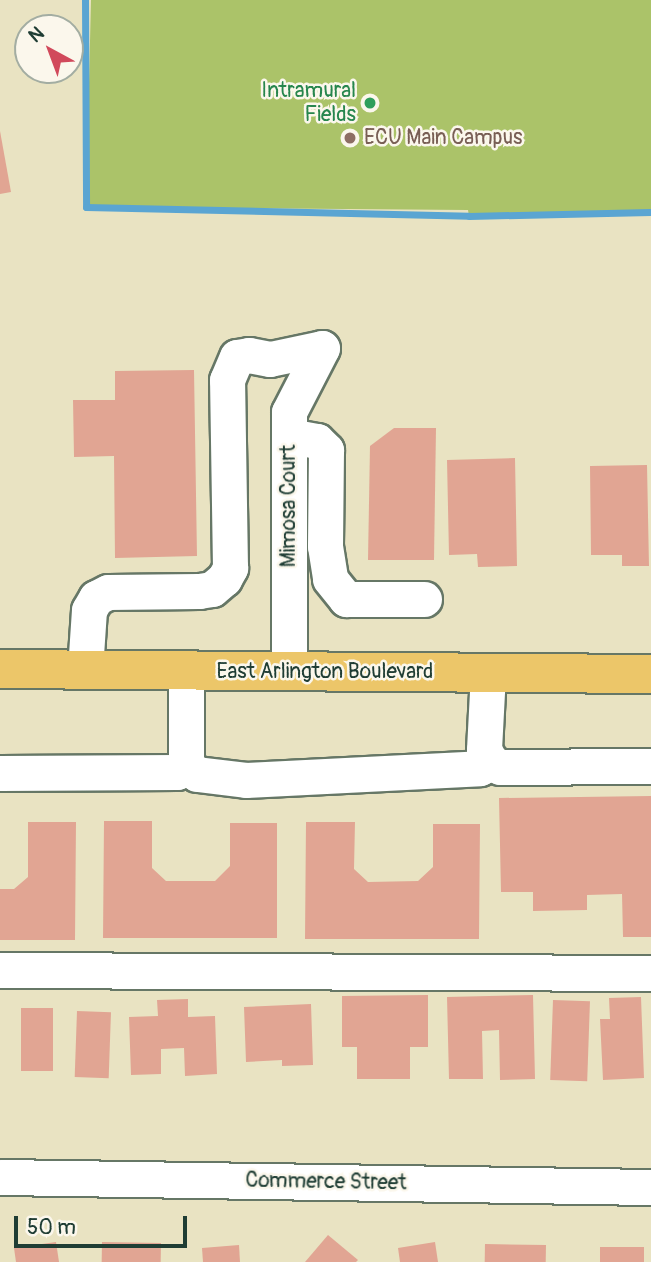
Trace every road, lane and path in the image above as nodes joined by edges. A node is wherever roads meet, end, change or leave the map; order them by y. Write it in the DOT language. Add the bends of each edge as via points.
graph roads {
  1 [pos="289,436"];
  2 [pos="325,547"];
  3 [pos="289,553"];
  4 [pos="424,599"];
  5 [pos="0,669"];
  6 [pos="85,670"];
  7 [pos="186,671"];
  8 [pos="289,672"];
  9 [pos="488,673"];
  10 [pos="651,674"];
  11 [pos="491,762"];
  12 [pos="186,765"];
  13 [pos="651,766"];
  14 [pos="0,773"];
  15 [pos="0,970"];
  16 [pos="651,973"];
  17 [pos="0,1177"];
  18 [pos="651,1187"];
  1 -- 2 [label="street" via="308,437 326,450"];
  1 -- 3 [label="street, Mimosa Court"];
  1 -- 6 [label="street, Mimosa Court" via="289,412 321,348 270,359 237,357 227,380 230,568 225,579 212,589 199,591 108,592 96,598 89,610"];
  2 -- 3 [label="street" via="315,553"];
  2 -- 4 [label="street" via="330,579 346,599"];
  3 -- 8 [label="street, Mimosa Court"];
  5 -- 6 [label="main road, East Arlington Boulevard"];
  6 -- 7 [label="main road, East Arlington Boulevard"];
  7 -- 8 [label="main road, East Arlington Boulevard"];
  7 -- 12 [label="street"];
  8 -- 9 [label="main road, East Arlington Boulevard"];
  9 -- 10 [label="main road, East Arlington Boulevard"];
  9 -- 11 [label="street" via="484,750"];
  11 -- 12 [label="street" via="480,768 246,780 197,774"];
  11 -- 13 [label="street" via="500,767"];
  12 -- 14 [label="street" via="177,772"];
  15 -- 16 [label="street"];
  17 -- 18 [label="street, Commerce Street"];
}
